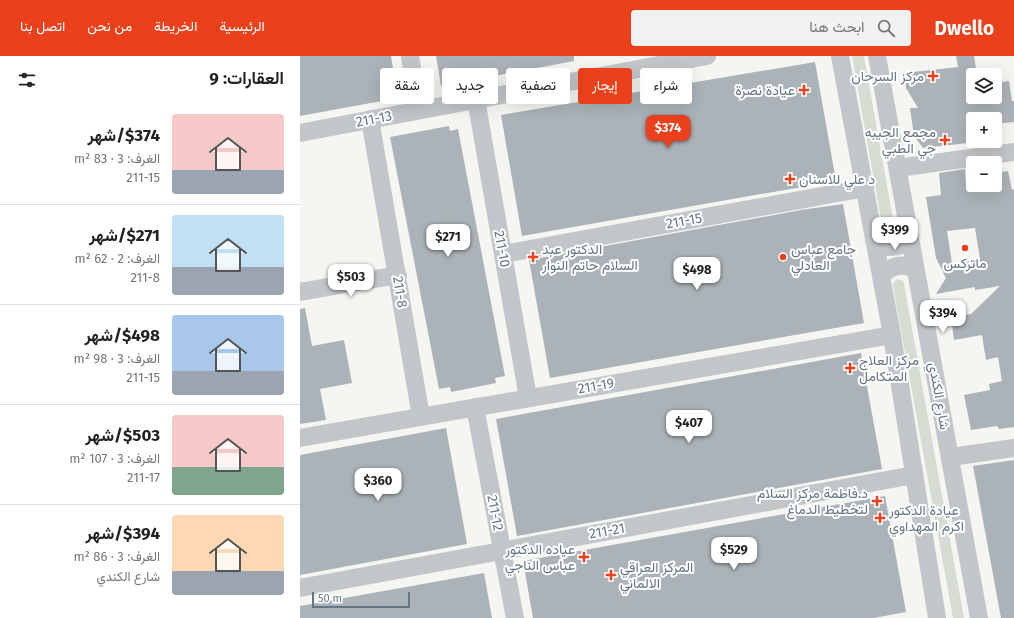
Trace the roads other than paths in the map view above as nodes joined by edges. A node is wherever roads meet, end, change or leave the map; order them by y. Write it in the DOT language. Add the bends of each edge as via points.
graph roads {
  1 [pos="410,56"];
  2 [pos="707,56"];
  3 [pos="840,56"];
  4 [pos="877,56"];
  5 [pos="498,95"];
  6 [pos="450,104"];
  7 [pos="477,104"];
  8 [pos="419,110"];
  9 [pos="370,119"];
  10 [pos="300,133"];
  11 [pos="1014,152"];
  12 [pos="898,168"];
  13 [pos="865,188"];
  14 [pos="909,237"];
  15 [pos="874,241"];
  16 [pos="503,254"];
  17 [pos="916,270"];
  18 [pos="398,275"];
  19 [pos="881,276"];
  20 [pos="300,292"];
  21 [pos="892,335"];
  22 [pos="528,398"];
  23 [pos="475,407"];
  24 [pos="421,417"];
  25 [pos="300,438"];
  26 [pos="1014,448"];
  27 [pos="950,457"];
  28 [pos="914,475"];
  29 [pos="502,551"];
  30 [pos="300,588"];
  31 [pos="515,618"];
  32 [pos="938,618"];
  33 [pos="979,618"];
  1 -- 8 [label="street"];
  2 -- 5 [label="street, 211-13"];
  3 -- 13 [label="street"];
  4 -- 12 [label="street, شارع الكندي"];
  6 -- 8 [label="street, 211-13"];
  7 -- 16 [label="street, 211-10"];
  8 -- 9 [label="street, 211-13"];
  9 -- 10 [label="street, 211-13"];
  9 -- 18 [label="street, 211-8"];
  11 -- 12 [label="street"];
  12 -- 14 [label="street, شارع الكندي"];
  13 -- 15 [label="street"];
  13 -- 16 [label="street, 211-15"];
  14 -- 15 [label="street" via="902,244 890,247"];
  14 -- 17 [label="street, شارع الكندي"];
  15 -- 19 [label="street"];
  16 -- 22 [label="street, 211-10"];
  17 -- 19 [label="street" via="904,265 891,267"];
  17 -- 27 [label="street, شارع الكندي"];
  18 -- 20 [label="street"];
  18 -- 24 [label="street, 211-8"];
  19 -- 21 [label="street"];
  21 -- 22 [label="street, 211-19"];
  21 -- 28 [label="street"];
  22 -- 23 [label="street, 211-19"];
  23 -- 24 [label="street, 211-19"];
  23 -- 29 [label="street, 211-12"];
  24 -- 25 [label="street, 211-19"];
  26 -- 27 [label="street"];
  27 -- 33 [label="street, شارع الكندي"];
  28 -- 29 [label="street, 211-21"];
  28 -- 32 [label="street"];
  29 -- 30 [label="street, 211-21"];
  29 -- 31 [label="street, 211-12"];
}
